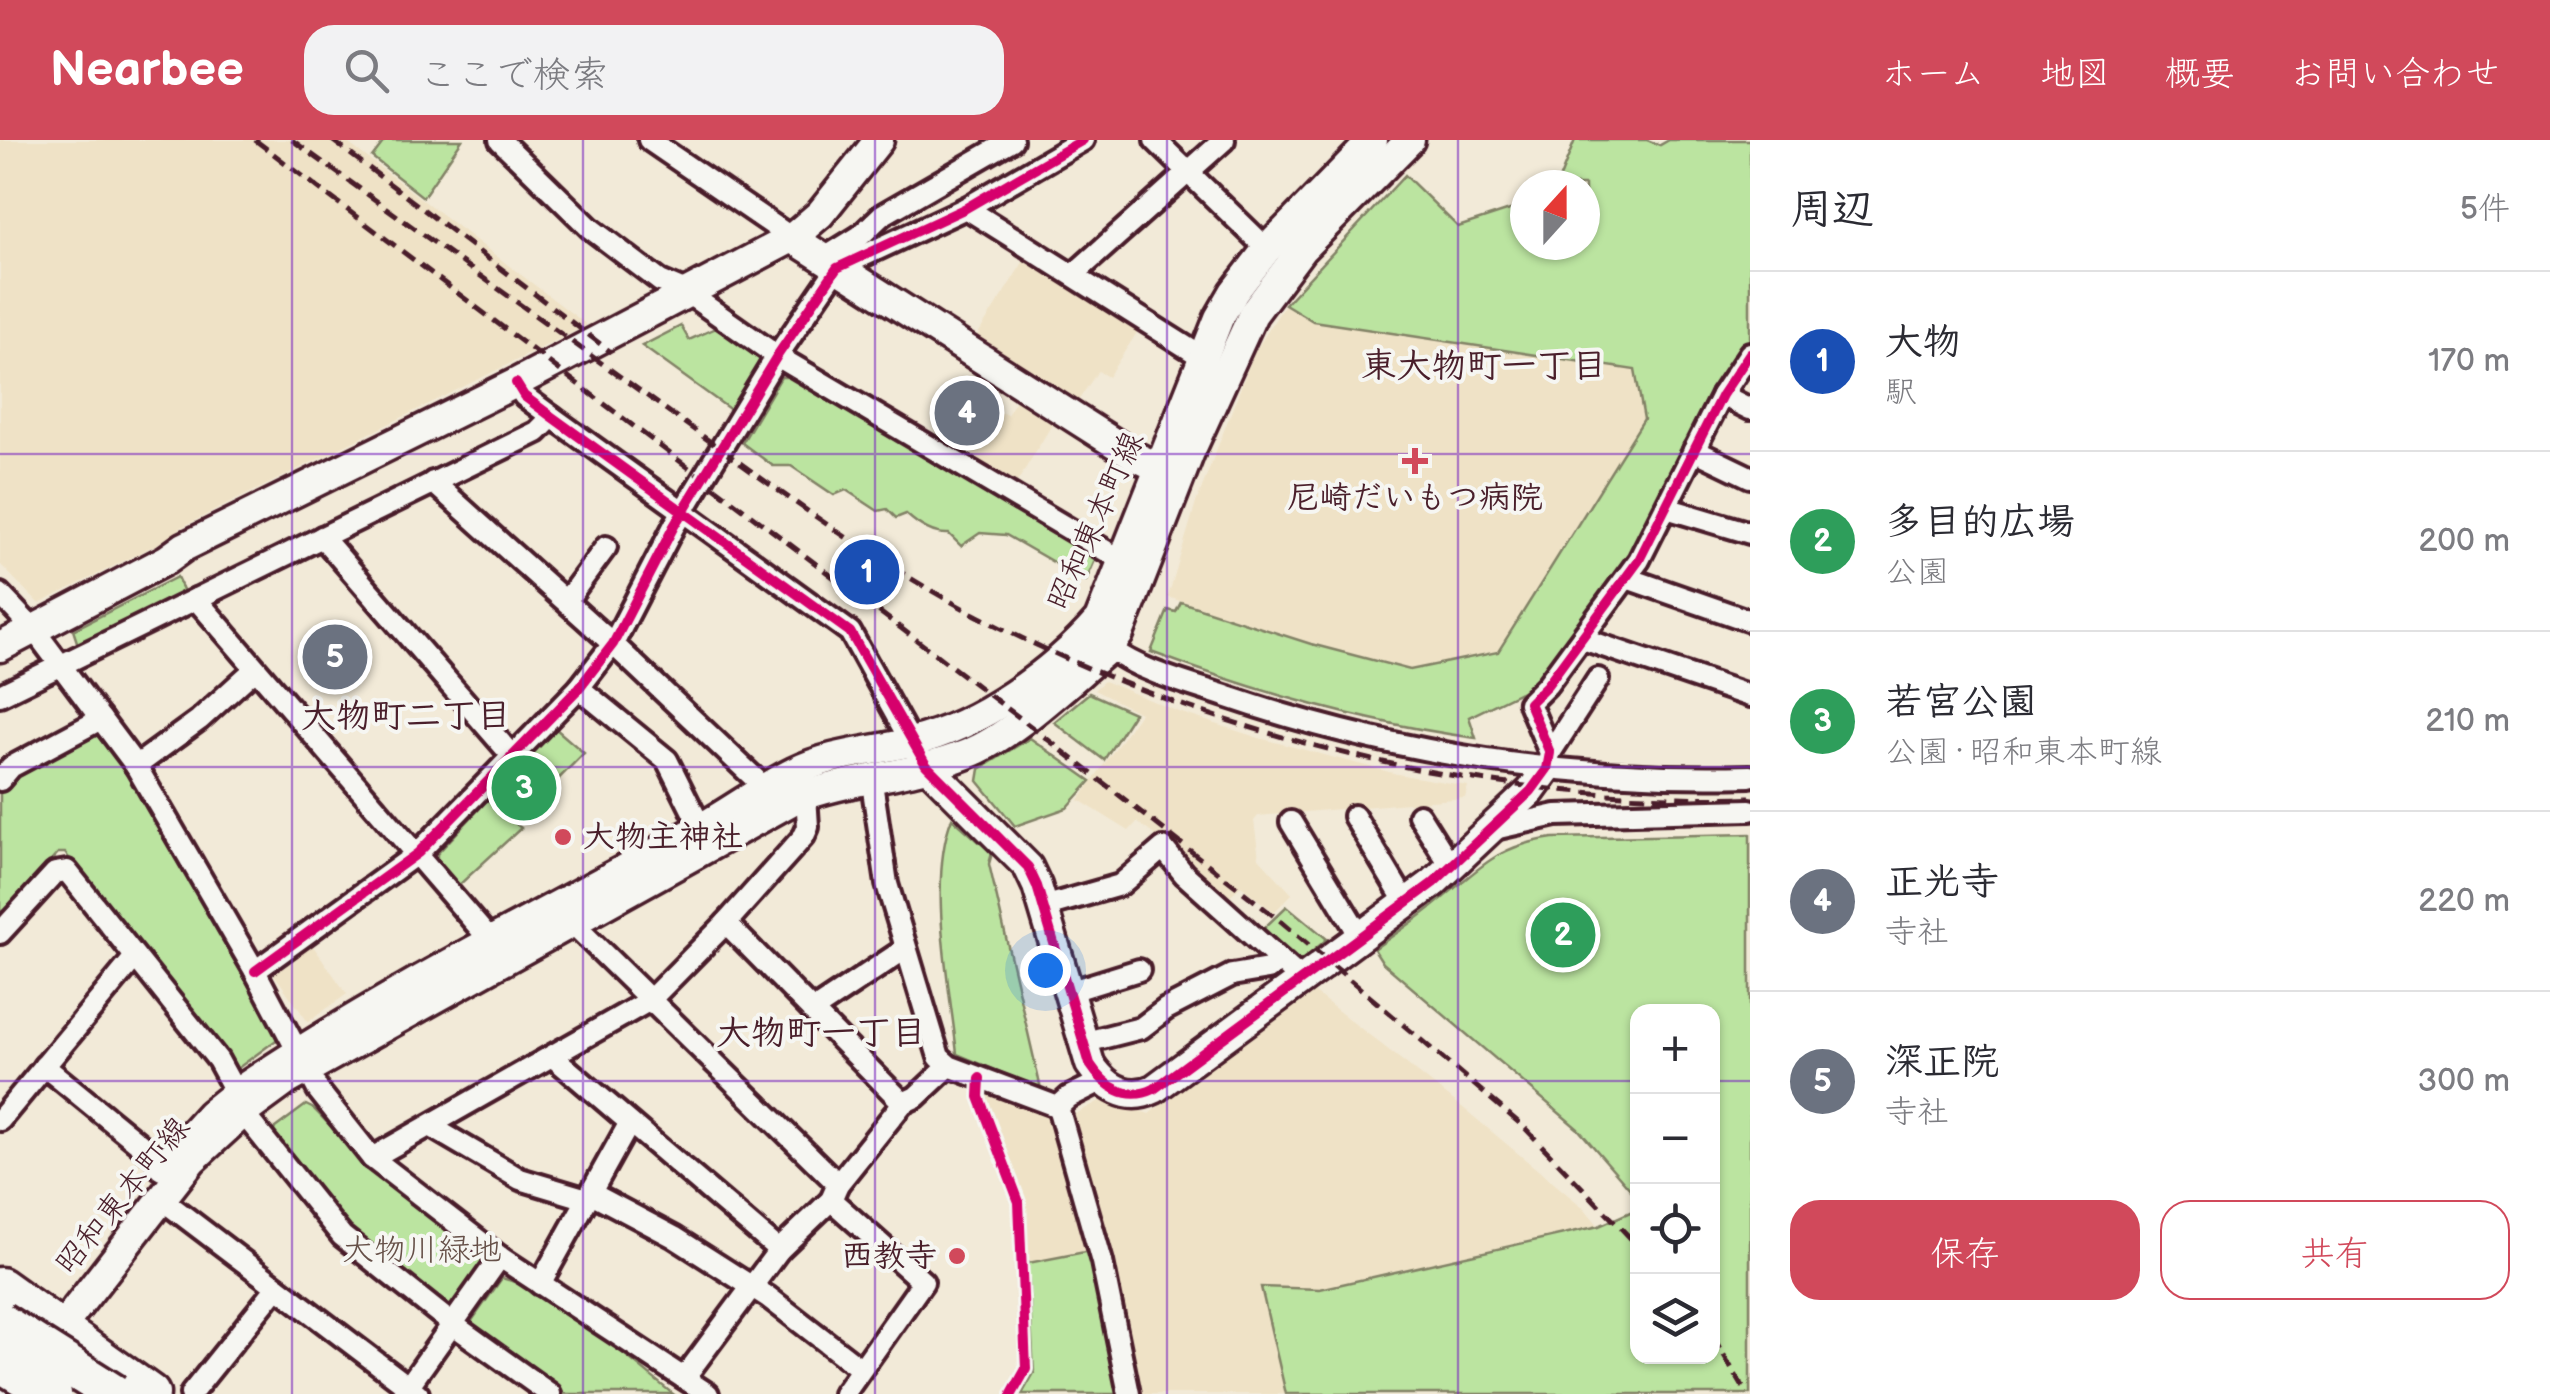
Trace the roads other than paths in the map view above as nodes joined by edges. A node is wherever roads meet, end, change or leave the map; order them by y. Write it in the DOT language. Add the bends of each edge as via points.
graph roads {
  1 [pos="500,140"];
  2 [pos="649,140"];
  3 [pos="880,140"];
  4 [pos="1012,140"];
  5 [pos="1083,140"];
  6 [pos="1155,140"];
  7 [pos="1224,140"];
  8 [pos="1410,140"];
  9 [pos="1363,144"];
  10 [pos="673,148"];
  11 [pos="1188,172"];
  12 [pos="966,208"];
  13 [pos="792,238"];
  14 [pos="1267,249"];
  15 [pos="830,264"];
  16 [pos="1074,275"];
  17 [pos="686,292"];
  18 [pos="1750,352"];
  19 [pos="776,356"];
  20 [pos="1202,357"];
  21 [pos="516,383"];
  22 [pos="1722,395"];
  23 [pos="1750,410"];
  24 [pos="552,417"];
  25 [pos="1694,450"];
  26 [pos="1170,473"];
  27 [pos="1750,477"];
  28 [pos="434,482"];
  29 [pos="1666,508"];
  30 [pos="682,514"];
  31 [pos="1750,533"];
  32 [pos="322,536"];
  33 [pos="606,547"];
  34 [pos="1123,561"];
  35 [pos="1627,578"];
  36 [pos="0,594"];
  37 [pos="196,600"];
  38 [pos="566,601"];
  39 [pos="1750,622"];
  40 [pos="35,631"];
  41 [pos="1583,638"];
  42 [pos="614,644"];
  43 [pos="0,646"];
  44 [pos="1109,648"];
  45 [pos="62,666"];
  46 [pos="255,669"];
  47 [pos="1598,680"];
  48 [pos="580,688"];
  49 [pos="0,695"];
  50 [pos="1750,696"];
  51 [pos="101,719"];
  52 [pos="918,754"];
  53 [pos="514,758"];
  54 [pos="1548,761"];
  55 [pos="136,766"];
  56 [pos="871,776"];
  57 [pos="1750,776"];
  58 [pos="0,780"];
  59 [pos="765,788"];
  60 [pos="806,795"];
  61 [pos="1750,810"];
  62 [pos="1418,815"];
  63 [pos="1354,816"];
  64 [pos="1291,822"];
  65 [pos="701,828"];
  66 [pos="1485,832"];
  67 [pos="418,853"];
  68 [pos="1451,866"];
  69 [pos="1406,903"];
  70 [pos="1043,907"];
  71 [pos="563,913"];
  72 [pos="726,923"];
  73 [pos="2,927"];
  74 [pos="1360,936"];
  75 [pos="490,940"];
  76 [pos="906,948"];
  77 [pos="136,956"];
  78 [pos="1291,969"];
  79 [pos="1139,970"];
  80 [pos="255,971"];
  81 [pos="1068,992"];
  82 [pos="650,1000"];
  83 [pos="812,1011"];
  84 [pos="1082,1043"];
  85 [pos="552,1056"];
  86 [pos="304,1059"];
  87 [pos="44,1066"];
  88 [pos="949,1066"];
  89 [pos="1102,1081"];
  90 [pos="240,1103"];
  91 [pos="904,1103"];
  92 [pos="1058,1107"];
  93 [pos="2,1113"];
  94 [pos="629,1124"];
  95 [pos="430,1126"];
  96 [pos="372,1158"];
  97 [pos="164,1164"];
  98 [pos="835,1192"];
  99 [pos="589,1196"];
  100 [pos="160,1198"];
  101 [pos="780,1250"];
  102 [pos="500,1257"];
  103 [pos="0,1262"];
  104 [pos="540,1284"];
  105 [pos="277,1286"];
  106 [pos="0,1287"];
  107 [pos="751,1289"];
  108 [pos="0,1322"];
  109 [pos="54,1323"];
  110 [pos="451,1324"];
  111 [pos="6,1364"];
  112 [pos="861,1369"];
  113 [pos="684,1378"];
  114 [pos="410,1392"];
  115 [pos="52,1394"];
  116 [pos="66,1394"];
  117 [pos="114,1394"];
  118 [pos="150,1394"];
  119 [pos="191,1394"];
  120 [pos="550,1394"];
  121 [pos="708,1394"];
  122 [pos="844,1394"];
  123 [pos="1128,1394"];
  1 -- 17 [label="street" via="590,228 660,281"];
  2 -- 10 [label="street"];
  3 -- 13 [label="main road"];
  4 -- 15 [label="street" via="882,216"];
  5 -- 12 [label="street"];
  6 -- 11 [label="street"];
  7 -- 11 [label="street"];
  8 -- 26 [label="main road, 昭和東本町線" via="1264,297"];
  9 -- 14 [label="main road, 昭和東本町線"];
  10 -- 13 [label="street"];
  11 -- 14 [label="street"];
  11 -- 16 [label="street"];
  12 -- 15 [label="street"];
  12 -- 16 [label="street"];
  13 -- 15 [label="main road"];
  13 -- 17 [label="main road"];
  14 -- 20 [label="main road, 昭和東本町線" via="1234,292"];
  15 -- 19 [label="street"];
  15 -- 26 [label="main road"];
  16 -- 20 [label="street"];
  17 -- 19 [label="street"];
  17 -- 21 [label="main road"];
  18 -- 22 [label="street"];
  19 -- 30 [label="street"];
  19 -- 34 [label="street"];
  20 -- 26 [label="main road, 昭和東本町線"];
  21 -- 24 [label="street"];
  21 -- 40 [label="main road" via="184,547"];
  22 -- 23 [label="street"];
  22 -- 25 [label="street"];
  24 -- 28 [label="street" via="536,432"];
  24 -- 30 [label="street"];
  25 -- 27 [label="street"];
  25 -- 29 [label="street"];
  26 -- 34 [label="main road, 昭和東本町線"];
  26 -- 44 [label="main road, 昭和東本町線"];
  28 -- 32 [label="street"];
  28 -- 38 [label="street"];
  29 -- 31 [label="street"];
  29 -- 35 [label="street"];
  30 -- 42 [label="street"];
  30 -- 52 [label="street" via="850,632"];
  32 -- 37 [label="street"];
  32 -- 53 [label="street"];
  33 -- 38 [label="street"];
  34 -- 52 [label="main road, 昭和東本町線" via="1099,620 1081,640"];
  35 -- 39 [label="street"];
  35 -- 41 [label="street"];
  36 -- 40 [label="street"];
  37 -- 45 [label="street"];
  37 -- 46 [label="street"];
  38 -- 42 [label="street"];
  40 -- 43 [label="main road"];
  40 -- 45 [label="street"];
  41 -- 50 [label="street"];
  41 -- 54 [label="street" via="1529,703"];
  42 -- 48 [label="street"];
  42 -- 59 [label="street"];
  44 -- 52 [label="main road, 昭和東本町線" via="969,754"];
  44 -- 54 [label="street" via="1134,664 1284,717 1380,740"];
  45 -- 49 [label="street"];
  45 -- 51 [label="street"];
  46 -- 55 [label="street"];
  46 -- 67 [label="street"];
  47 -- 54 [label="street"];
  48 -- 53 [label="street"];
  48 -- 65 [label="street" via="667,760"];
  51 -- 55 [label="street"];
  51 -- 58 [label="street" via="11,767"];
  52 -- 56 [label="main road, 昭和東本町線"];
  52 -- 59 [label="main road, 昭和東本町線" via="833,757"];
  52 -- 70 [label="main road" via="1028,867"];
  53 -- 67 [label="street"];
  54 -- 57 [label="street" via="1642,777"];
  54 -- 66 [label="main road" via="1531,791"];
  55 -- 80 [label="street"];
  56 -- 60 [label="main road, 昭和東本町線"];
  56 -- 76 [label="street" via="887,884"];
  59 -- 65 [label="main road, 昭和東本町線"];
  60 -- 71 [label="main road, 昭和東本町線"];
  60 -- 72 [label="street" via="806,833"];
  61 -- 66 [label="street" via="1556,815"];
  62 -- 68 [label="street"];
  63 -- 69 [label="street"];
  64 -- 74 [label="street"];
  65 -- 71 [label="main road, 昭和東本町線"];
  66 -- 68 [label="main road"];
  67 -- 75 [label="street"];
  67 -- 80 [label="street"];
  68 -- 69 [label="main road"];
  69 -- 74 [label="main road"];
  70 -- 78 [label="street" via="1120,885 1163,848"];
  70 -- 81 [label="main road"];
  71 -- 75 [label="main road, 昭和東本町線"];
  71 -- 82 [label="street"];
  71 -- 86 [label="main road, 昭和東本町線"];
  72 -- 82 [label="street"];
  72 -- 83 [label="street"];
  73 -- 77 [label="street" via="54,873 67,872"];
  74 -- 78 [label="main road"];
  75 -- 86 [label="main road, 昭和東本町線"];
  76 -- 83 [label="street"];
  76 -- 88 [label="street" via="938,1057"];
  77 -- 87 [label="street"];
  77 -- 90 [label="street" via="218,1060"];
  78 -- 84 [label="street" via="1232,975 1141,1028"];
  78 -- 89 [label="main road" via="1154,1090 1124,1093"];
  79 -- 81 [label="street"];
  80 -- 86 [label="street"];
  81 -- 84 [label="main road"];
  82 -- 85 [label="street"];
  82 -- 98 [label="street"];
  83 -- 91 [label="street"];
  84 -- 89 [label="main road"];
  85 -- 94 [label="street"];
  85 -- 95 [label="street"];
  86 -- 90 [label="main road, 昭和東本町線"];
  86 -- 96 [label="street" via="318,1090"];
  87 -- 93 [label="street"];
  87 -- 97 [label="street"];
  88 -- 91 [label="street"];
  88 -- 92 [label="street"];
  89 -- 92 [label="street"];
  90 -- 97 [label="main road, 昭和東本町線" via="210,1114"];
  90 -- 100 [label="main road, 昭和東本町線"];
  90 -- 110 [label="street" via="342,1236"];
  91 -- 98 [label="street"];
  92 -- 123 [label="street" via="1102,1262"];
  94 -- 99 [label="street"];
  94 -- 101 [label="street"];
  95 -- 96 [label="street"];
  95 -- 99 [label="street" via="520,1179"];
  96 -- 102 [label="street"];
  97 -- 109 [label="main road, 昭和東本町線"];
  98 -- 101 [label="street"];
  98 -- 112 [label="street" via="923,1282"];
  99 -- 104 [label="street"];
  99 -- 107 [label="street" via="674,1236"];
  100 -- 105 [label="street"];
  100 -- 109 [label="main road, 昭和東本町線"];
  101 -- 107 [label="street"];
  102 -- 104 [label="street"];
  102 -- 110 [label="street"];
  103 -- 109 [label="highway" via="30,1283"];
  104 -- 113 [label="street"];
  105 -- 114 [label="street"];
  105 -- 119 [label="street"];
  106 -- 109 [label="highway"];
  107 -- 112 [label="street"];
  107 -- 113 [label="street"];
  108 -- 117 [label="highway, bridge"];
  109 -- 111 [label="main road, 昭和東本町線"];
  109 -- 118 [label="highway"];
  110 -- 114 [label="street"];
  110 -- 120 [label="street"];
  111 -- 115 [label="highway, bridge"];
  111 -- 116 [label="highway"];
  112 -- 122 [label="street"];
  113 -- 121 [label="street"];
}
